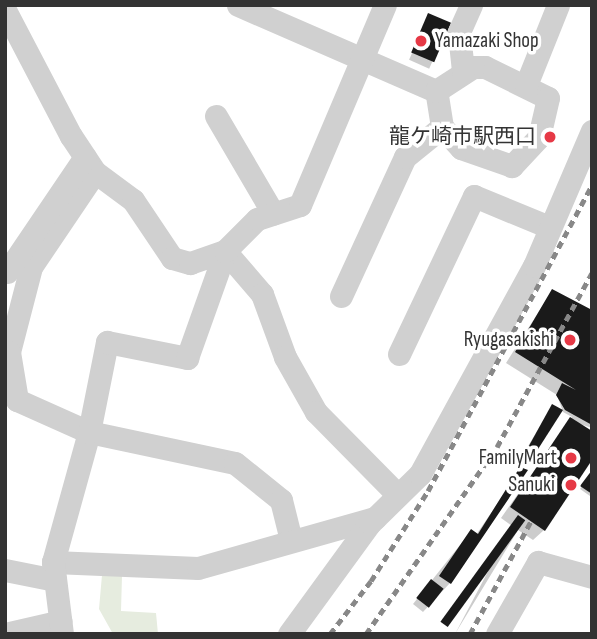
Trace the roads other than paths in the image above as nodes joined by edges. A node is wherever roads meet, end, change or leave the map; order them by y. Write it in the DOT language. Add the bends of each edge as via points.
graph roads {
  1 [pos="238,5"];
  2 [pos="385,5"];
  3 [pos="471,5"];
  4 [pos="558,5"];
  5 [pos="5,10"];
  6 [pos="361,58"];
  7 [pos="463,71"];
  8 [pos="526,85"];
  9 [pos="436,91"];
  10 [pos="216,116"];
  11 [pos="442,127"];
  12 [pos="592,131"];
  13 [pos="90,164"];
  14 [pos="273,214"];
  15 [pos="549,226"];
  16 [pos="225,251"];
  17 [pos="7,272"];
  18 [pos="341,296"];
  19 [pos="399,354"];
  20 [pos="89,432"];
  21 [pos="396,493"];
  22 [pos="374,517"];
  23 [pos="291,540"];
  24 [pos="5,570"];
  25 [pos="54,571"];
  26 [pos="592,576"];
  27 [pos="61,628"];
  28 [pos="5,634"];
  29 [pos="289,634"];
  30 [pos="496,634"];
  1 -- 6 [label="street"];
  2 -- 6 [label="street"];
  3 -- 7 [label="street" via="459,32"];
  4 -- 8 [label="street"];
  5 -- 13 [label="street"];
  6 -- 9 [label="street"];
  6 -- 14 [label="street" via="300,205"];
  7 -- 8 [label="street" via="485,67"];
  7 -- 9 [label="street"];
  8 -- 11 [label="street" via="544,93 548,111 539,137 519,163 506,166 461,148"];
  9 -- 11 [label="street"];
  10 -- 14 [label="street"];
  11 -- 18 [label="street" via="405,156"];
  12 -- 15 [label="street"];
  13 -- 16 [label="street" via="133,200 172,258 190,263"];
  13 -- 17 [label="street"];
  13 -- 20 [label="street" via="31,267 9,352 17,400"];
  14 -- 16 [label="street" via="257,219"];
  15 -- 19 [label="street" via="474,196"];
  15 -- 21 [label="street" via="534,266 447,427 419,474"];
  16 -- 20 [label="street" via="187,358 107,342"];
  16 -- 21 [label="street" via="262,294 285,357 316,412"];
  20 -- 23 [label="street" via="235,463 281,500"];
  20 -- 25 [label="street"];
  21 -- 22 [label="street"];
  22 -- 23 [label="street"];
  22 -- 29 [label="street"];
  23 -- 25 [label="street" via="198,568"];
  24 -- 25 [label="street"];
  25 -- 27 [label="street"];
  26 -- 30 [label="street" via="538,562"];
  27 -- 28 [label="street"];
}
